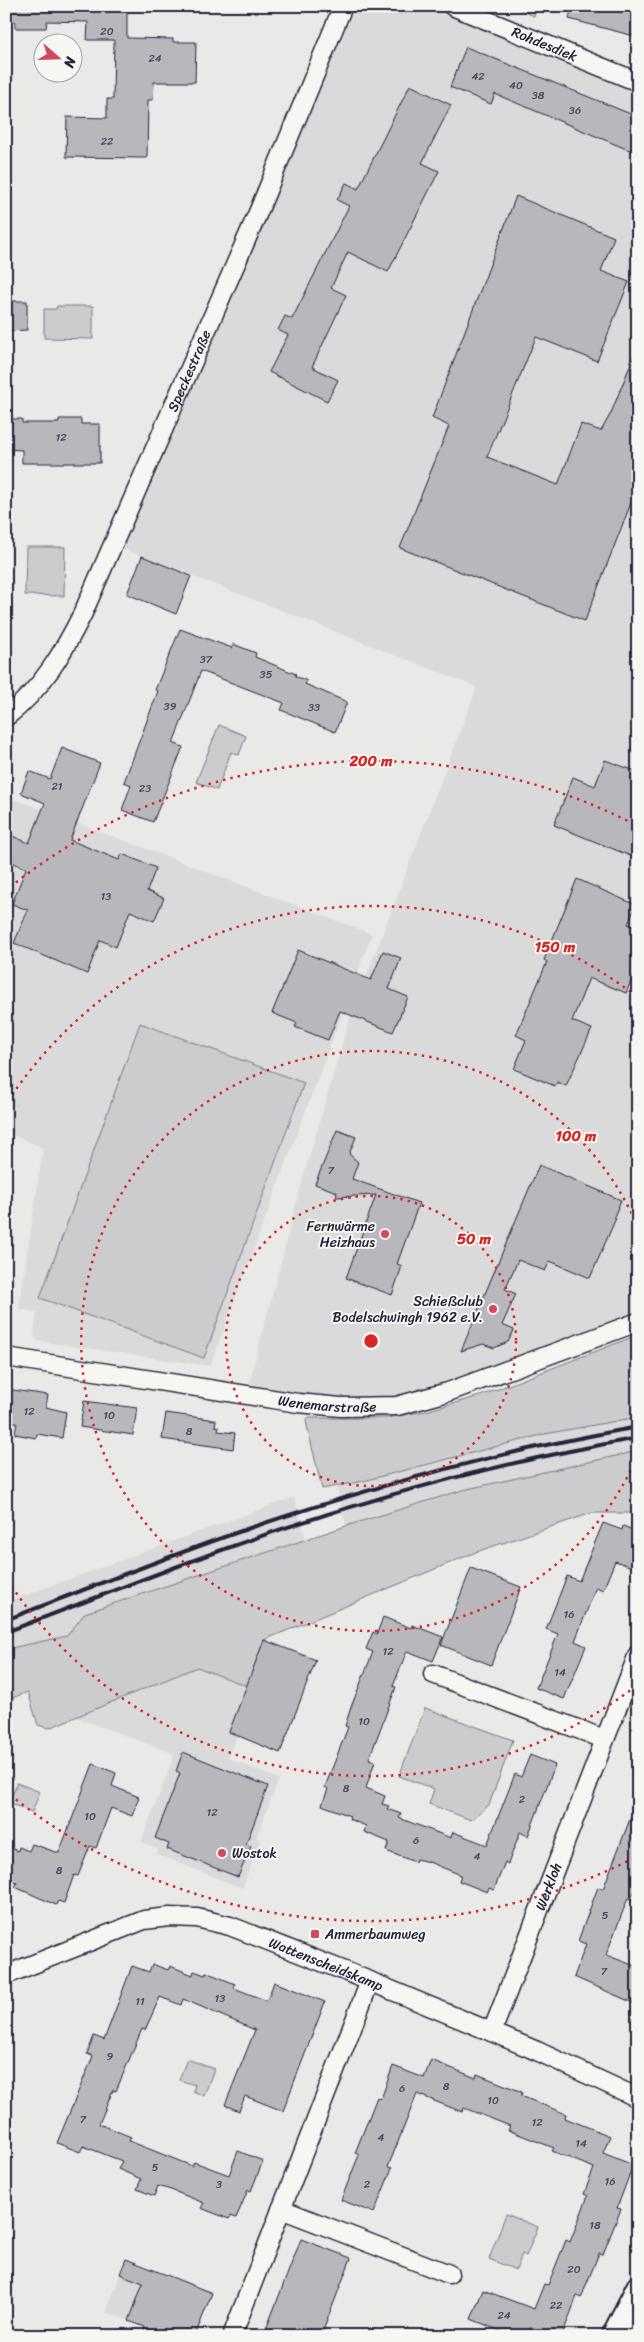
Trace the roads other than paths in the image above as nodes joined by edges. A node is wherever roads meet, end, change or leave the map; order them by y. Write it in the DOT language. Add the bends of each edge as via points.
graph roads {
  1 [pos="343,6"];
  2 [pos="452,6"];
  3 [pos="638,82"];
  4 [pos="6,717"];
  5 [pos="638,1322"];
  6 [pos="6,1357"];
  7 [pos="638,1654"];
  8 [pos="434,1674"];
  9 [pos="604,1739"];
  10 [pos="6,1975"];
  11 [pos="370,1981"];
  12 [pos="492,2032"];
  13 [pos="638,2098"];
  14 [pos="281,2209"];
  15 [pos="449,2274"];
  16 [pos="638,2286"];
  17 [pos="232,2336"];
  18 [pos="613,2336"];
  1 -- 4 [label="street, Speckestraße" via="257,215 83,613 45,679"];
  2 -- 3 [label="street, Rohdesdiek"];
  5 -- 6 [label="street, Wenemarstraße" via="448,1392 397,1406 342,1407 298,1403"];
  7 -- 9 [label="street, Werkloh"];
  8 -- 9 [label="street"];
  9 -- 12 [label="street, Werkloh"];
  10 -- 11 [label="street, Wattenscheidskamp" via="144,1920 169,1917 197,1918 230,1926"];
  11 -- 12 [label="street, Wattenscheidskamp"];
  11 -- 14 [label="street"];
  12 -- 13 [label="street, Wattenscheidskamp"];
  14 -- 15 [label="street"];
  14 -- 17 [label="street"];
  16 -- 18 [label="street"];
}
